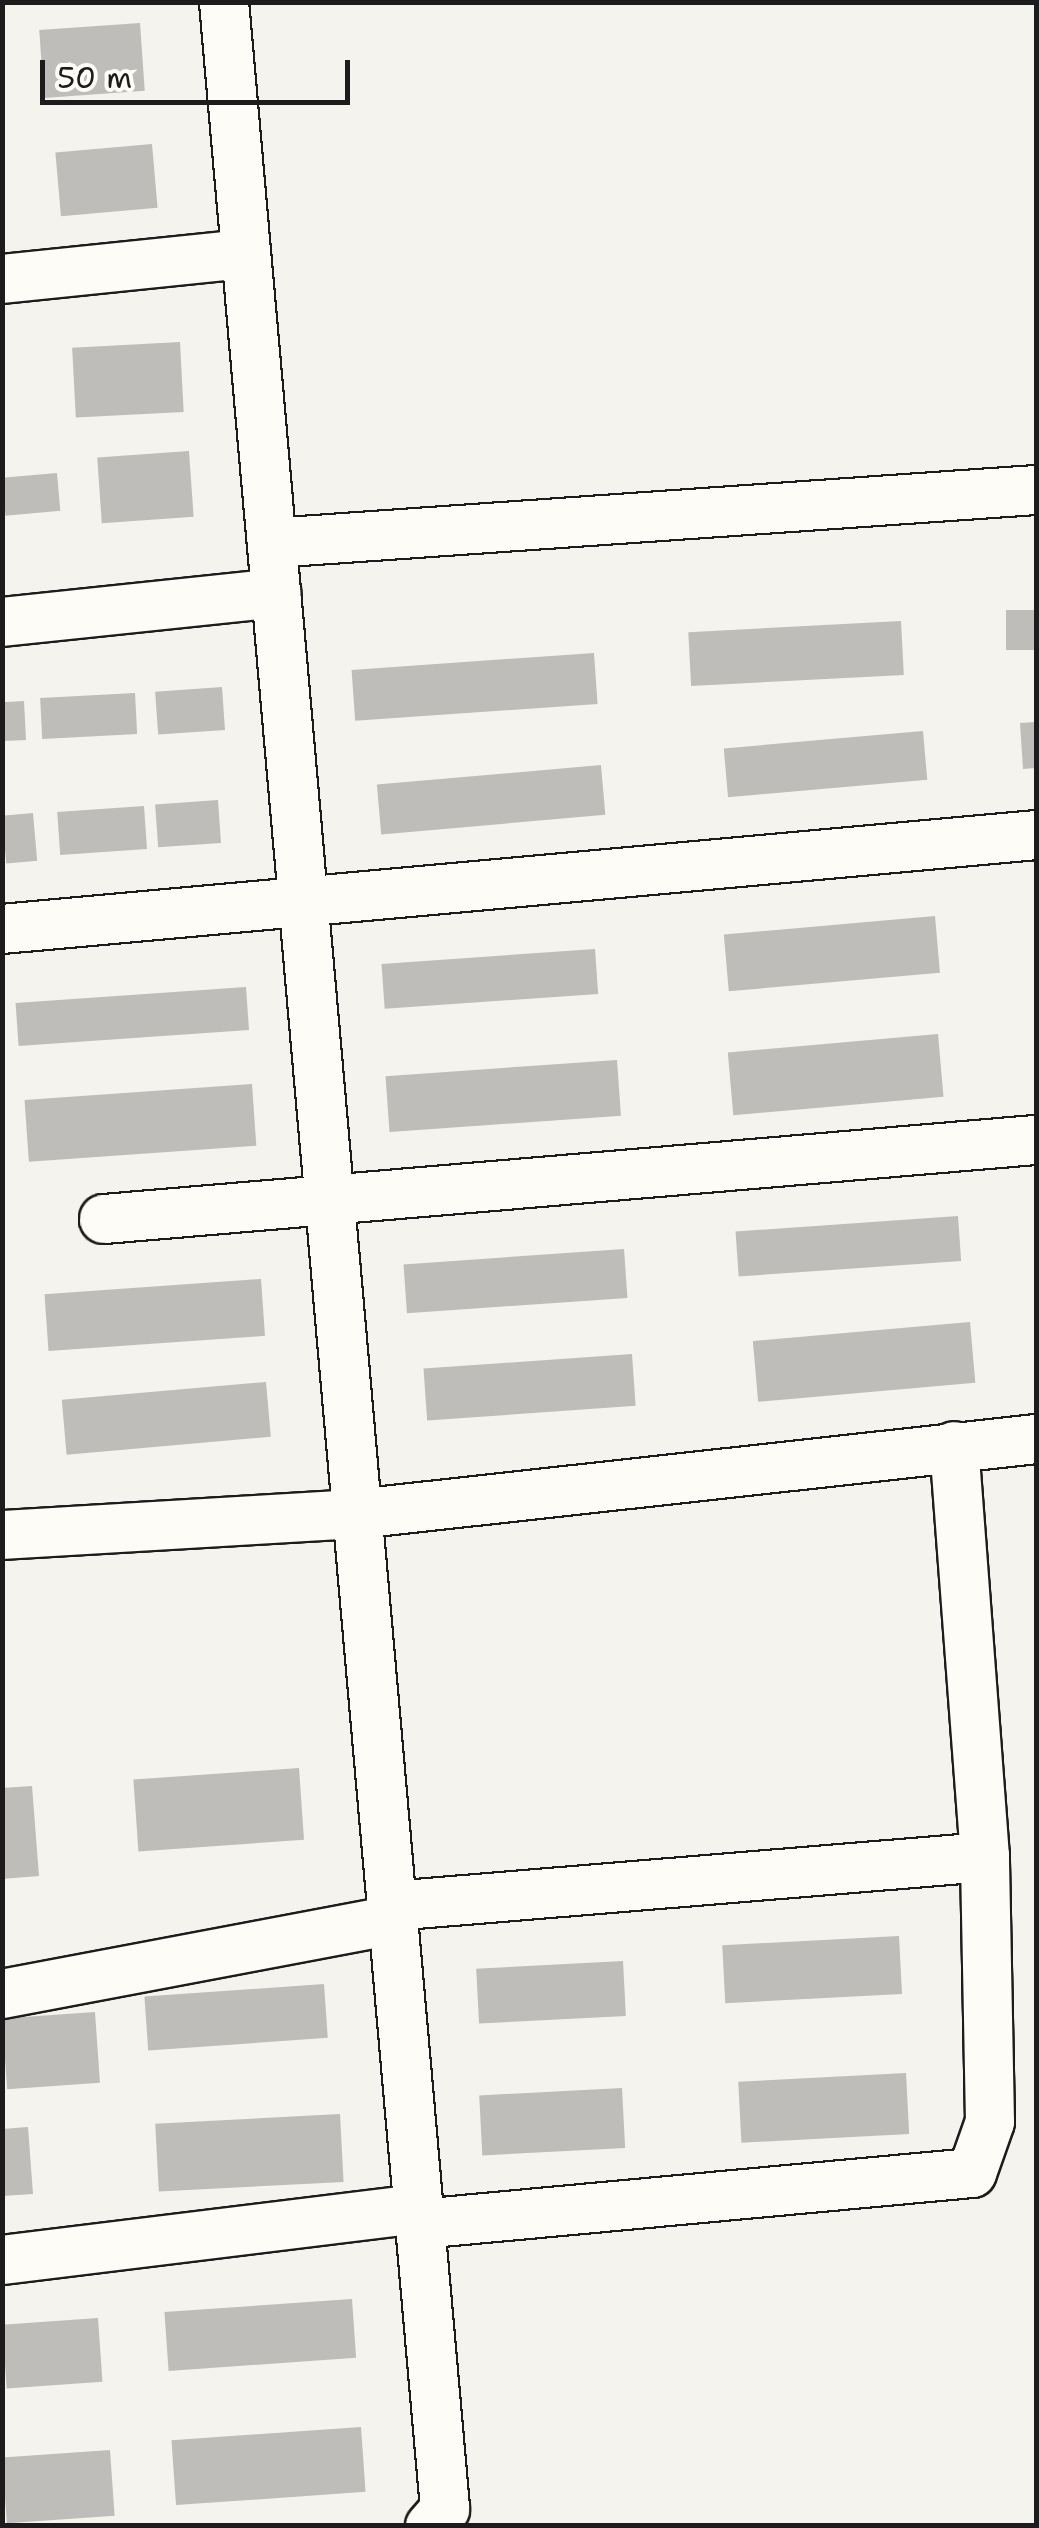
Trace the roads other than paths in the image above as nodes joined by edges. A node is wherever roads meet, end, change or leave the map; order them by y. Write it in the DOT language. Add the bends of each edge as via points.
graph roads {
  1 [pos="224,2"];
  2 [pos="246,254"];
  3 [pos="2,279"];
  4 [pos="1036,490"];
  5 [pos="272,544"];
  6 [pos="276,594"];
  7 [pos="2,622"];
  8 [pos="1036,835"];
  9 [pos="304,902"];
  10 [pos="2,929"];
  11 [pos="1036,1140"];
  12 [pos="330,1200"];
  13 [pos="104,1219"];
  14 [pos="1036,1439"];
  15 [pos="954,1446"];
  16 [pos="358,1514"];
  17 [pos="2,1535"];
  18 [pos="985,1857"];
  19 [pos="393,1913"];
  20 [pos="2,1994"];
  21 [pos="420,2217"];
  22 [pos="2,2260"];
  23 [pos="430,2526"];
  1 -- 2 [label="street"];
  2 -- 3 [label="street"];
  2 -- 5 [label="street"];
  4 -- 5 [label="street"];
  5 -- 6 [label="street"];
  6 -- 7 [label="street"];
  6 -- 9 [label="street"];
  8 -- 9 [label="street"];
  9 -- 10 [label="street"];
  9 -- 12 [label="street"];
  11 -- 12 [label="street"];
  12 -- 13 [label="street"];
  12 -- 16 [label="street"];
  14 -- 15 [label="street"];
  15 -- 16 [label="street"];
  15 -- 18 [label="street"];
  16 -- 17 [label="street"];
  16 -- 19 [label="street"];
  18 -- 19 [label="street"];
  18 -- 21 [label="street" via="990,2122 972,2173"];
  19 -- 20 [label="street"];
  19 -- 21 [label="street"];
  21 -- 22 [label="street"];
  21 -- 23 [label="street" via="446,2509"];
}
